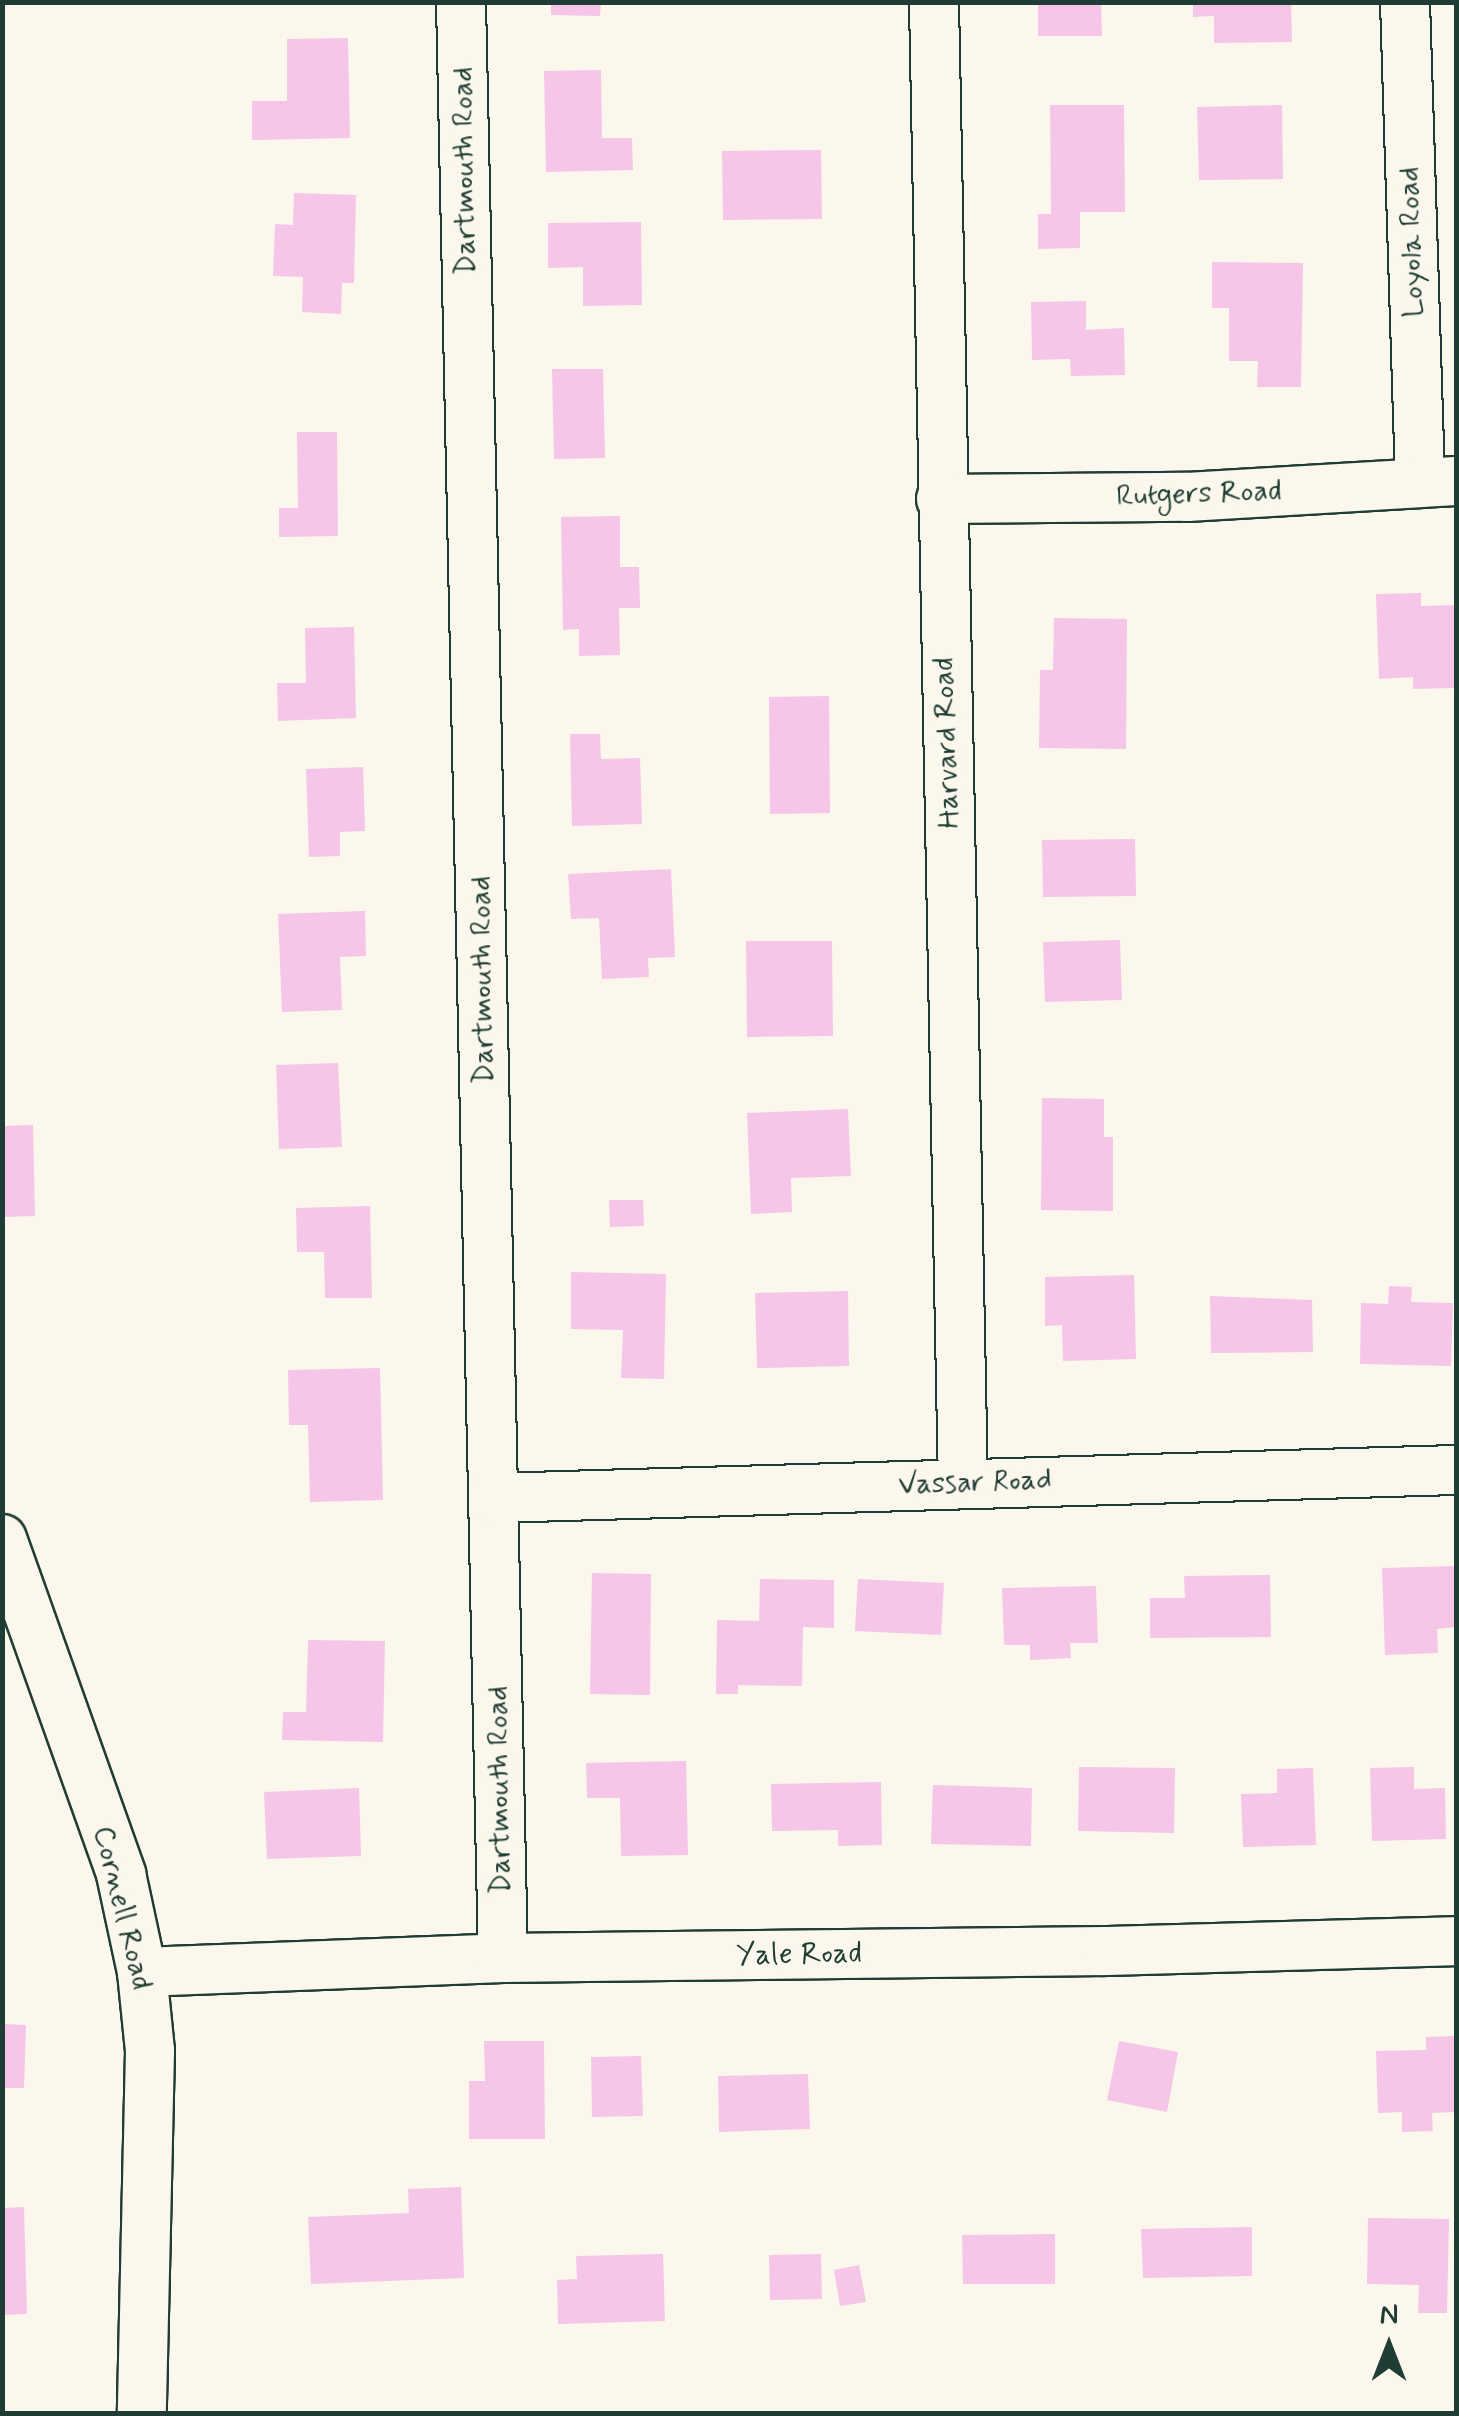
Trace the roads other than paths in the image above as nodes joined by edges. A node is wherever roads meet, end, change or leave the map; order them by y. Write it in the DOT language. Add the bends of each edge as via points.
graph roads {
  1 [pos="461,2"];
  2 [pos="934,2"];
  3 [pos="1406,2"];
  4 [pos="1438,482"];
  5 [pos="941,499"];
  6 [pos="1456,1470"];
  7 [pos="963,1483"];
  8 [pos="494,1498"];
  9 [pos="2,1539"];
  10 [pos="1456,1941"];
  11 [pos="503,1958"];
  12 [pos="142,1972"];
  13 [pos="142,2414"];
  1 -- 8 [label="street, Dartmouth Road"];
  2 -- 5 [label="street, Harvard Road"];
  3 -- 4 [label="street, Loyola Road"];
  4 -- 5 [label="street, Rutgers Road" via="1186,497"];
  5 -- 7 [label="street, Harvard Road"];
  6 -- 7 [label="street, Vassar Road"];
  7 -- 8 [label="street, Vassar Road"];
  8 -- 11 [label="street, Dartmouth Road"];
  9 -- 12 [label="street, Cornell Road" via="121,1874"];
  10 -- 11 [label="street, Yale Road"];
  11 -- 12 [label="street, Yale Road"];
  12 -- 13 [label="street, Cornell Road" via="150,2051"];
}
